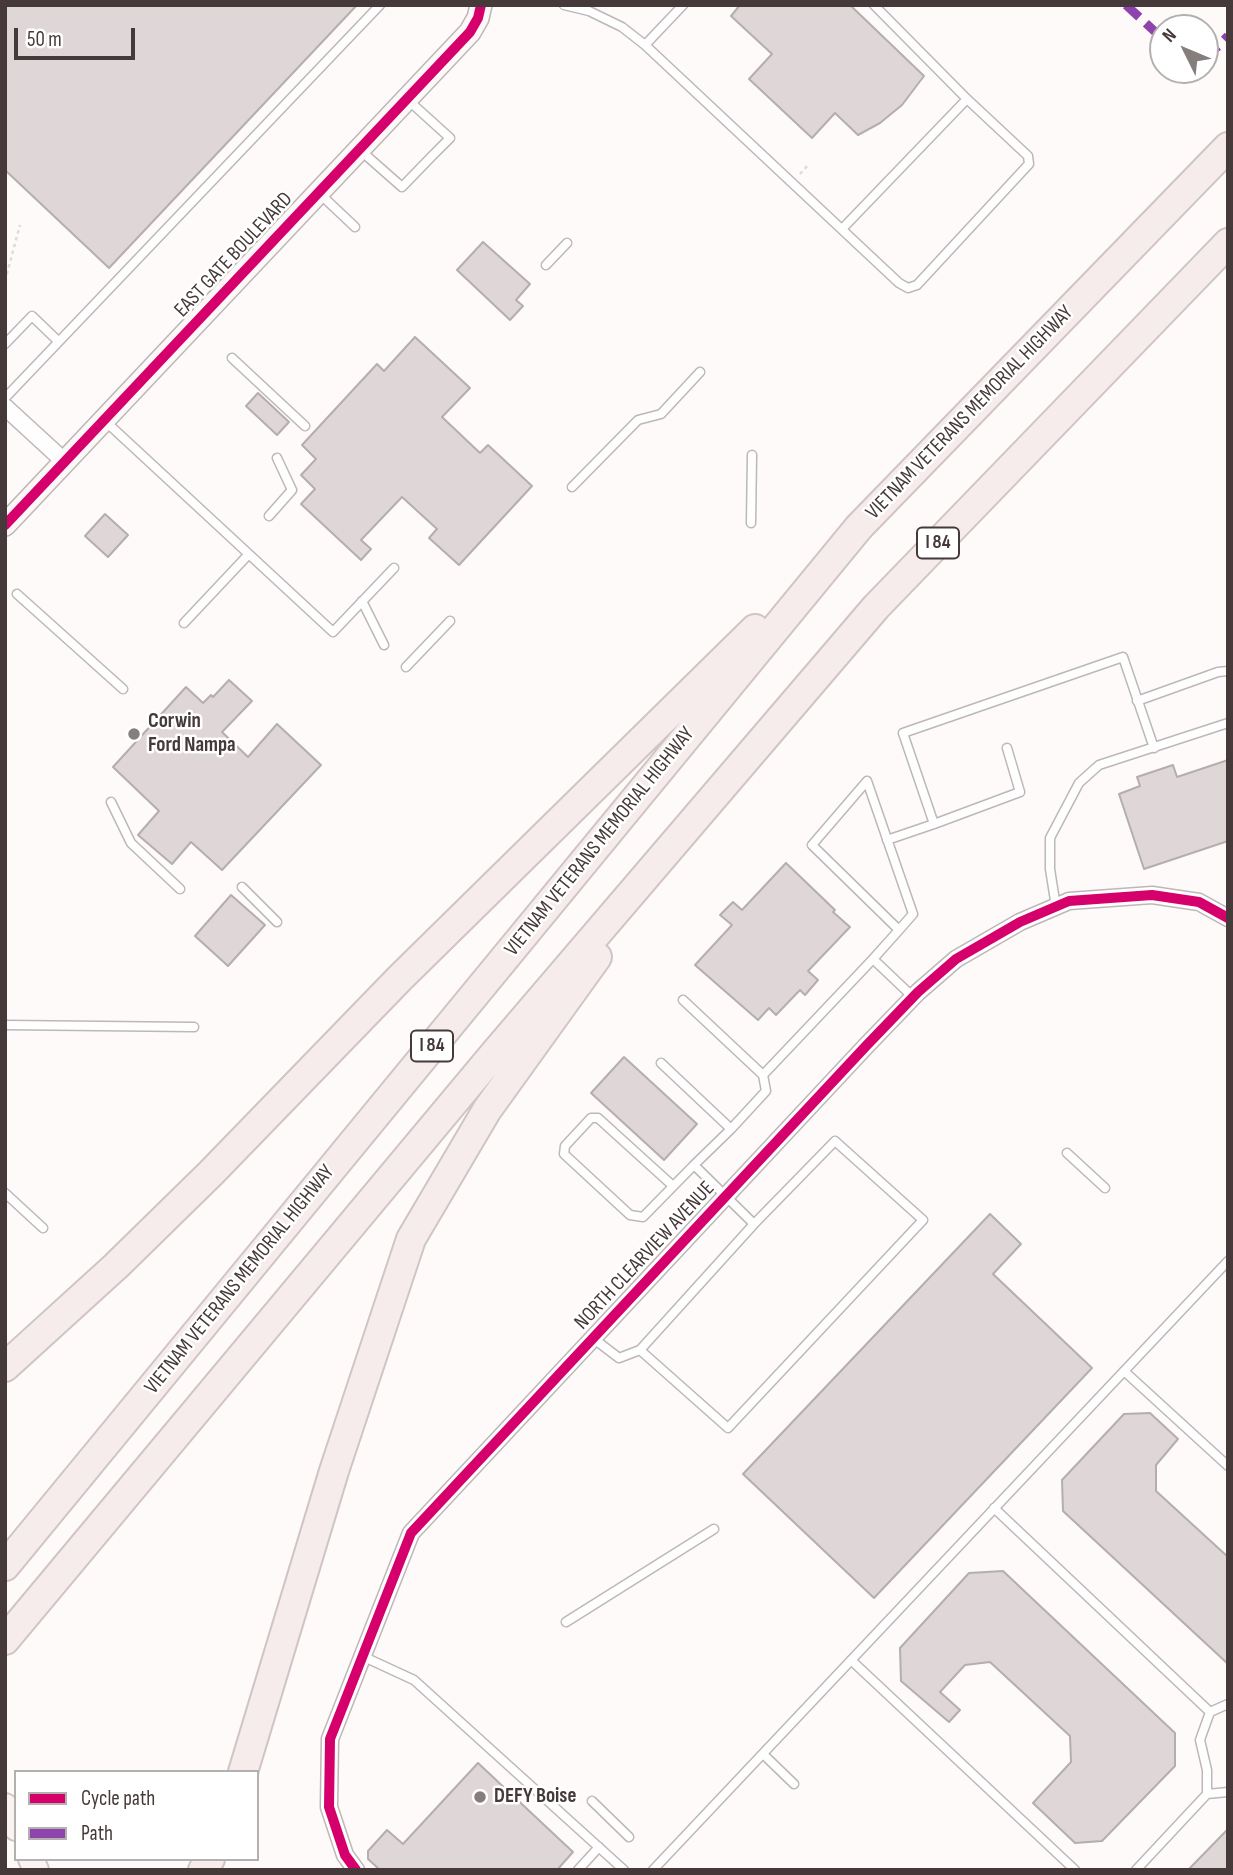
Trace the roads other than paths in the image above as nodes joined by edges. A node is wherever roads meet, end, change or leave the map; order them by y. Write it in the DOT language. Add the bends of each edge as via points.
graph roads {
  1 [pos="380,5"];
  2 [pos="481,5"];
  3 [pos="487,5"];
  4 [pos="564,5"];
  5 [pos="683,5"];
  6 [pos="874,5"];
  7 [pos="645,45"];
  8 [pos="407,99"];
  9 [pos="967,99"];
  10 [pos="1228,147"];
  11 [pos="359,149"];
  12 [pos="318,193"];
  13 [pos="355,227"];
  14 [pos="842,229"];
  15 [pos="567,243"];
  16 [pos="1228,243"];
  17 [pos="546,265"];
  18 [pos="58,341"];
  19 [pos="5,344"];
  20 [pos="232,358"];
  21 [pos="700,372"];
  22 [pos="5,398"];
  23 [pos="5,407"];
  24 [pos="104,420"];
  25 [pos="305,426"];
  26 [pos="752,455"];
  27 [pos="277,458"];
  28 [pos="65,462"];
  29 [pos="572,487"];
  30 [pos="269,516"];
  31 [pos="751,523"];
  32 [pos="5,525"];
  33 [pos="859,527"];
  34 [pos="248,555"];
  35 [pos="394,568"];
  36 [pos="17,594"];
  37 [pos="362,601"];
  38 [pos="450,621"];
  39 [pos="184,623"];
  40 [pos="384,645"];
  41 [pos="406,667"];
  42 [pos="1228,671"];
  43 [pos="123,689"];
  44 [pos="1138,701"];
  45 [pos="1228,723"];
  46 [pos="1007,748"];
  47 [pos="1154,748"];
  48 [pos="111,802"];
  49 [pos="934,824"];
  50 [pos="887,840"];
  51 [pos="662,855"];
  52 [pos="242,887"];
  53 [pos="180,889"];
  54 [pos="1056,907"];
  55 [pos="1228,918"];
  56 [pos="277,922"];
  57 [pos="899,930"];
  58 [pos="873,959"];
  59 [pos="913,997"];
  60 [pos="683,1000"];
  61 [pos="5,1025"];
  62 [pos="194,1027"];
  63 [pos="661,1063"];
  64 [pos="763,1075"];
  65 [pos="731,1129"];
  66 [pos="1068,1153"];
  67 [pos="694,1165"];
  68 [pos="673,1186"];
  69 [pos="1105,1188"];
  70 [pos="5,1193"];
  71 [pos="726,1197"];
  72 [pos="754,1224"];
  73 [pos="43,1228"];
  74 [pos="1228,1261"];
  75 [pos="1224,1271"];
  76 [pos="594,1339"];
  77 [pos="640,1350"];
  78 [pos="5,1367"];
  79 [pos="1124,1371"];
  80 [pos="1228,1466"];
  81 [pos="994,1508"];
  82 [pos="714,1529"];
  83 [pos="5,1566"];
  84 [pos="566,1622"];
  85 [pos="5,1640"];
  86 [pos="362,1657"];
  87 [pos="851,1660"];
  88 [pos="1228,1704"];
  89 [pos="1210,1712"];
  90 [pos="763,1754"];
  91 [pos="244,1770"];
  92 [pos="794,1784"];
  93 [pos="1228,1792"];
  94 [pos="1207,1794"];
  95 [pos="592,1801"];
  96 [pos="5,1806"];
  97 [pos="14,1824"];
  98 [pos="629,1837"];
  99 [pos="599,1847"];
  100 [pos="356,1870"];
  101 [pos="578,1870"];
  102 [pos="624,1870"];
  103 [pos="653,1870"];
  104 [pos="1075,1870"];
  105 [pos="1136,1870"];
  1 -- 18 [label="lane"];
  2 -- 3 [label="lane"];
  2 -- 8 [label="street, EAST GATE BOULEVARD" via="470,32"];
  4 -- 7 [label="lane" via="622,27"];
  5 -- 7 [label="lane"];
  6 -- 9 [label="lane"];
  7 -- 14 [label="lane"];
  8 -- 11 [label="street, EAST GATE BOULEVARD"];
  8 -- 11 [label="lane" via="450,138 402,187"];
  9 -- 14 [label="lane"];
  9 -- 14 [label="lane" via="1028,156 1029,164 917,285 908,288 899,283"];
  10 -- 33 [label="highway, VIETNAM VETERANS MEMORIAL HIGHWAY / I 84"];
  11 -- 12 [label="street, EAST GATE BOULEVARD"];
  12 -- 13 [label="lane"];
  12 -- 24 [label="street, EAST GATE BOULEVARD"];
  15 -- 17 [label="lane"];
  16 -- 51 [label="highway, I 84" via="876,607"];
  18 -- 19 [label="lane" via="32,316"];
  18 -- 22 [label="lane"];
  20 -- 25 [label="lane"];
  21 -- 29 [label="lane" via="661,414 638,419"];
  23 -- 28 [label="street"];
  24 -- 28 [label="street, EAST GATE BOULEVARD"];
  24 -- 34 [label="lane"];
  26 -- 31 [label="lane"];
  27 -- 30 [label="lane" via="292,490"];
  28 -- 32 [label="street, EAST GATE BOULEVARD"];
  33 -- 78 [label="highway" via="400,978 211,1173"];
  33 -- 83 [label="highway, VIETNAM VETERANS MEMORIAL HIGHWAY / I 84"];
  34 -- 37 [label="lane" via="333,632"];
  34 -- 39 [label="lane"];
  35 -- 37 [label="lane"];
  36 -- 43 [label="lane"];
  37 -- 40 [label="lane"];
  38 -- 41 [label="lane"];
  42 -- 44 [label="lane"];
  44 -- 47 [label="lane"];
  44 -- 49 [label="lane" via="1123,657 903,733"];
  45 -- 47 [label="lane"];
  46 -- 49 [label="lane" via="1020,792"];
  47 -- 54 [label="lane" via="1099,765 1079,783 1050,838"];
  48 -- 53 [label="lane" via="131,843"];
  49 -- 50 [label="lane"];
  50 -- 57 [label="lane" via="913,914"];
  50 -- 57 [label="lane" via="867,781 812,845"];
  51 -- 85 [label="highway, I 84"];
  51 -- 91 [label="highway" via="591,966 487,1110 411,1239 334,1471"];
  52 -- 56 [label="lane"];
  54 -- 55 [label="street, NORTH CLEARVIEW AVENUE" via="1069,901 1152,895 1199,902"];
  54 -- 59 [label="street, NORTH CLEARVIEW AVENUE" via="956,959"];
  57 -- 58 [label="lane"];
  58 -- 59 [label="lane"];
  58 -- 64 [label="lane"];
  59 -- 71 [label="street, NORTH CLEARVIEW AVENUE"];
  60 -- 64 [label="lane"];
  61 -- 62 [label="lane"];
  63 -- 65 [label="lane"];
  64 -- 65 [label="lane" via="766,1091"];
  65 -- 67 [label="lane"];
  66 -- 69 [label="lane"];
  67 -- 68 [label="lane"];
  67 -- 71 [label="lane"];
  68 -- 68 [label="lane" via="643,1217 630,1215 564,1154 565,1146 591,1118 598,1118"];
  70 -- 73 [label="lane"];
  71 -- 72 [label="lane"];
  71 -- 76 [label="street, NORTH CLEARVIEW AVENUE"];
  72 -- 77 [label="lane"];
  72 -- 77 [label="lane" via="835,1142 923,1220 728,1428"];
  74 -- 75 [label="lane"];
  75 -- 79 [label="lane"];
  76 -- 77 [label="lane" via="619,1358"];
  76 -- 86 [label="street, NORTH CLEARVIEW AVENUE" via="411,1533"];
  79 -- 80 [label="lane"];
  79 -- 81 [label="lane"];
  81 -- 87 [label="lane"];
  81 -- 89 [label="lane"];
  82 -- 84 [label="lane"];
  86 -- 99 [label="lane" via="414,1680"];
  86 -- 100 [label="street, NORTH CLEARVIEW AVENUE" via="330,1739 329,1807 345,1855"];
  87 -- 90 [label="lane"];
  87 -- 104 [label="lane"];
  88 -- 89 [label="lane"];
  89 -- 94 [label="lane" via="1200,1740"];
  90 -- 92 [label="lane"];
  90 -- 103 [label="lane"];
  93 -- 94 [label="lane"];
  94 -- 105 [label="lane"];
  95 -- 98 [label="lane"];
  96 -- 97 [label="main road"];
  99 -- 101 [label="lane"];
  99 -- 102 [label="lane"];
}
